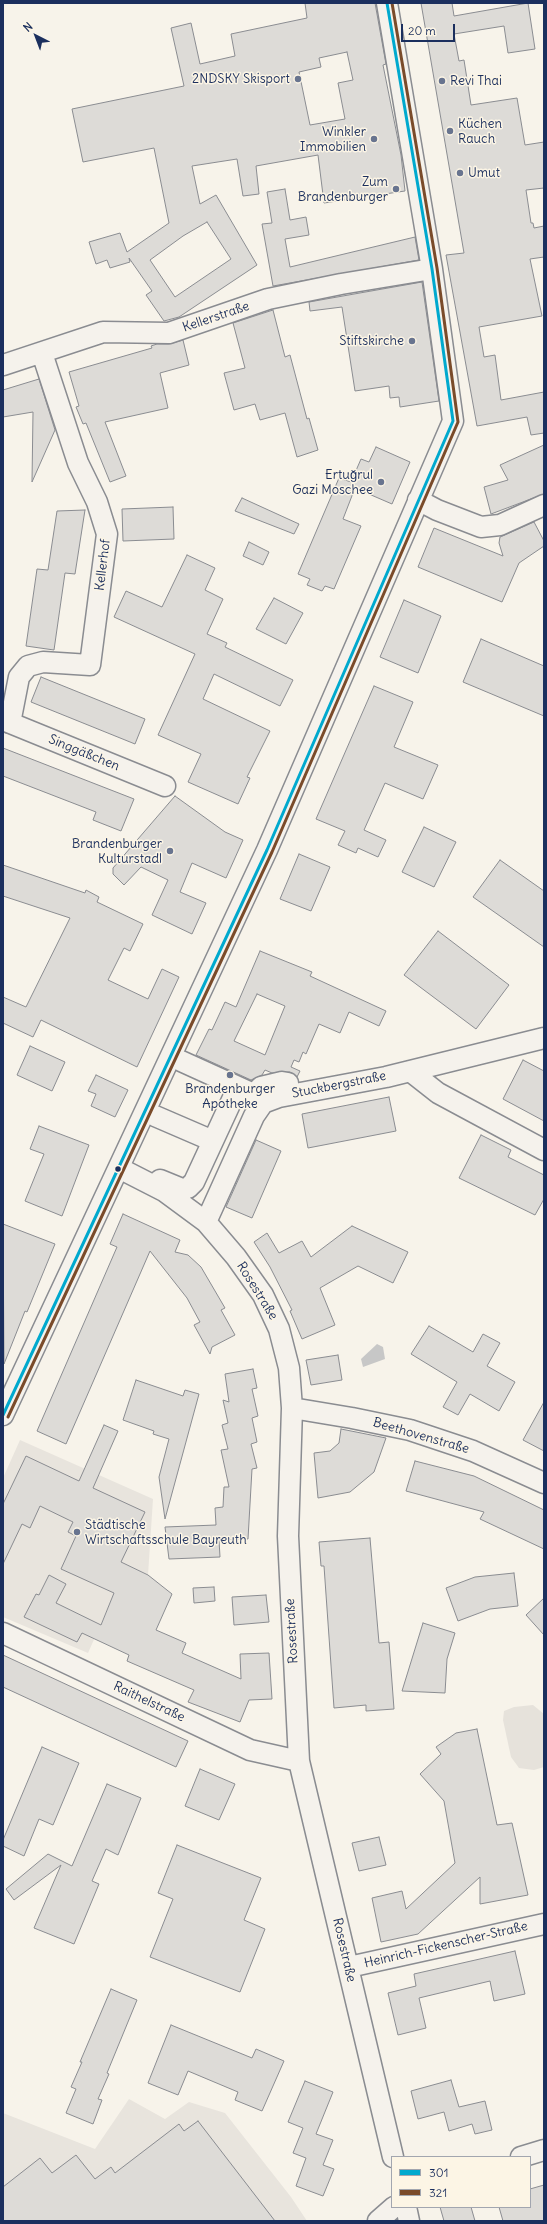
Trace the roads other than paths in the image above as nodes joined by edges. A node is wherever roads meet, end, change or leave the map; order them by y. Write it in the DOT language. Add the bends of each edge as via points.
graph roads {
  1 [pos="387,3"];
  2 [pos="432,269"];
  3 [pos="42,353"];
  4 [pos="3,366"];
  5 [pos="418,500"];
  6 [pos="544,504"];
  7 [pos="6,721"];
  8 [pos="165,786"];
  9 [pos="544,1038"];
  10 [pos="181,1061"];
  11 [pos="410,1071"];
  12 [pos="288,1083"];
  13 [pos="250,1092"];
  14 [pos="155,1116"];
  15 [pos="213,1141"];
  16 [pos="544,1150"];
  17 [pos="128,1168"];
  18 [pos="206,1222"];
  19 [pos="292,1408"];
  20 [pos="3,1415"];
  21 [pos="544,1483"];
  22 [pos="3,1633"];
  23 [pos="299,1760"];
  24 [pos="544,1924"];
  25 [pos="349,1967"];
  26 [pos="544,2150"];
  27 [pos="394,2156"];
  28 [pos="525,2156"];
  29 [pos="393,2208"];
  30 [pos="406,2208"];
  31 [pos="378,2221"];
  32 [pos="409,2221"];
  1 -- 2 [label="street"];
  2 -- 3 [label="street, Kellerstraße" via="268,299 169,333 103,332"];
  2 -- 5 [label="street" via="453,421"];
  3 -- 4 [label="street, Kellerstraße"];
  3 -- 7 [label="street, Kellerhof" via="78,462 97,502 107,534 90,665 43,662 28,666 20,677"];
  5 -- 6 [label="street" via="481,527 500,525"];
  5 -- 17 [label="street"];
  7 -- 8 [label="street, Singgäßchen"];
  9 -- 11 [label="street, Stuckbergstraße"];
  10 -- 13 [label="street"];
  11 -- 16 [label="street" via="438,1093"];
  11 -- 18 [label="street, Stuckbergstraße" via="279,1097 263,1103 254,1116"];
  12 -- 13 [label="street" via="282,1082"];
  13 -- 15 [label="street"];
  14 -- 15 [label="street"];
  15 -- 17 [label="street" via="188,1188 168,1185"];
  17 -- 18 [label="street, Rosestraße" via="188,1206"];
  17 -- 20 [label="street"];
  18 -- 19 [label="street, Rosestraße" via="236,1257 263,1296 280,1329 289,1368"];
  19 -- 21 [label="street, Beethovenstraße" via="410,1430 473,1451"];
  19 -- 23 [label="street, Rosestraße" via="288,1536"];
  22 -- 23 [label="street, Raithelstraße" via="250,1750"];
  23 -- 25 [label="street, Rosestraße"];
  24 -- 25 [label="street, Heinrich-Fickenscher-Straße"];
  25 -- 27 [label="street, Rosestraße"];
  26 -- 28 [label="street"];
  29 -- 31 [label="street"];
  30 -- 32 [label="street"];
}
